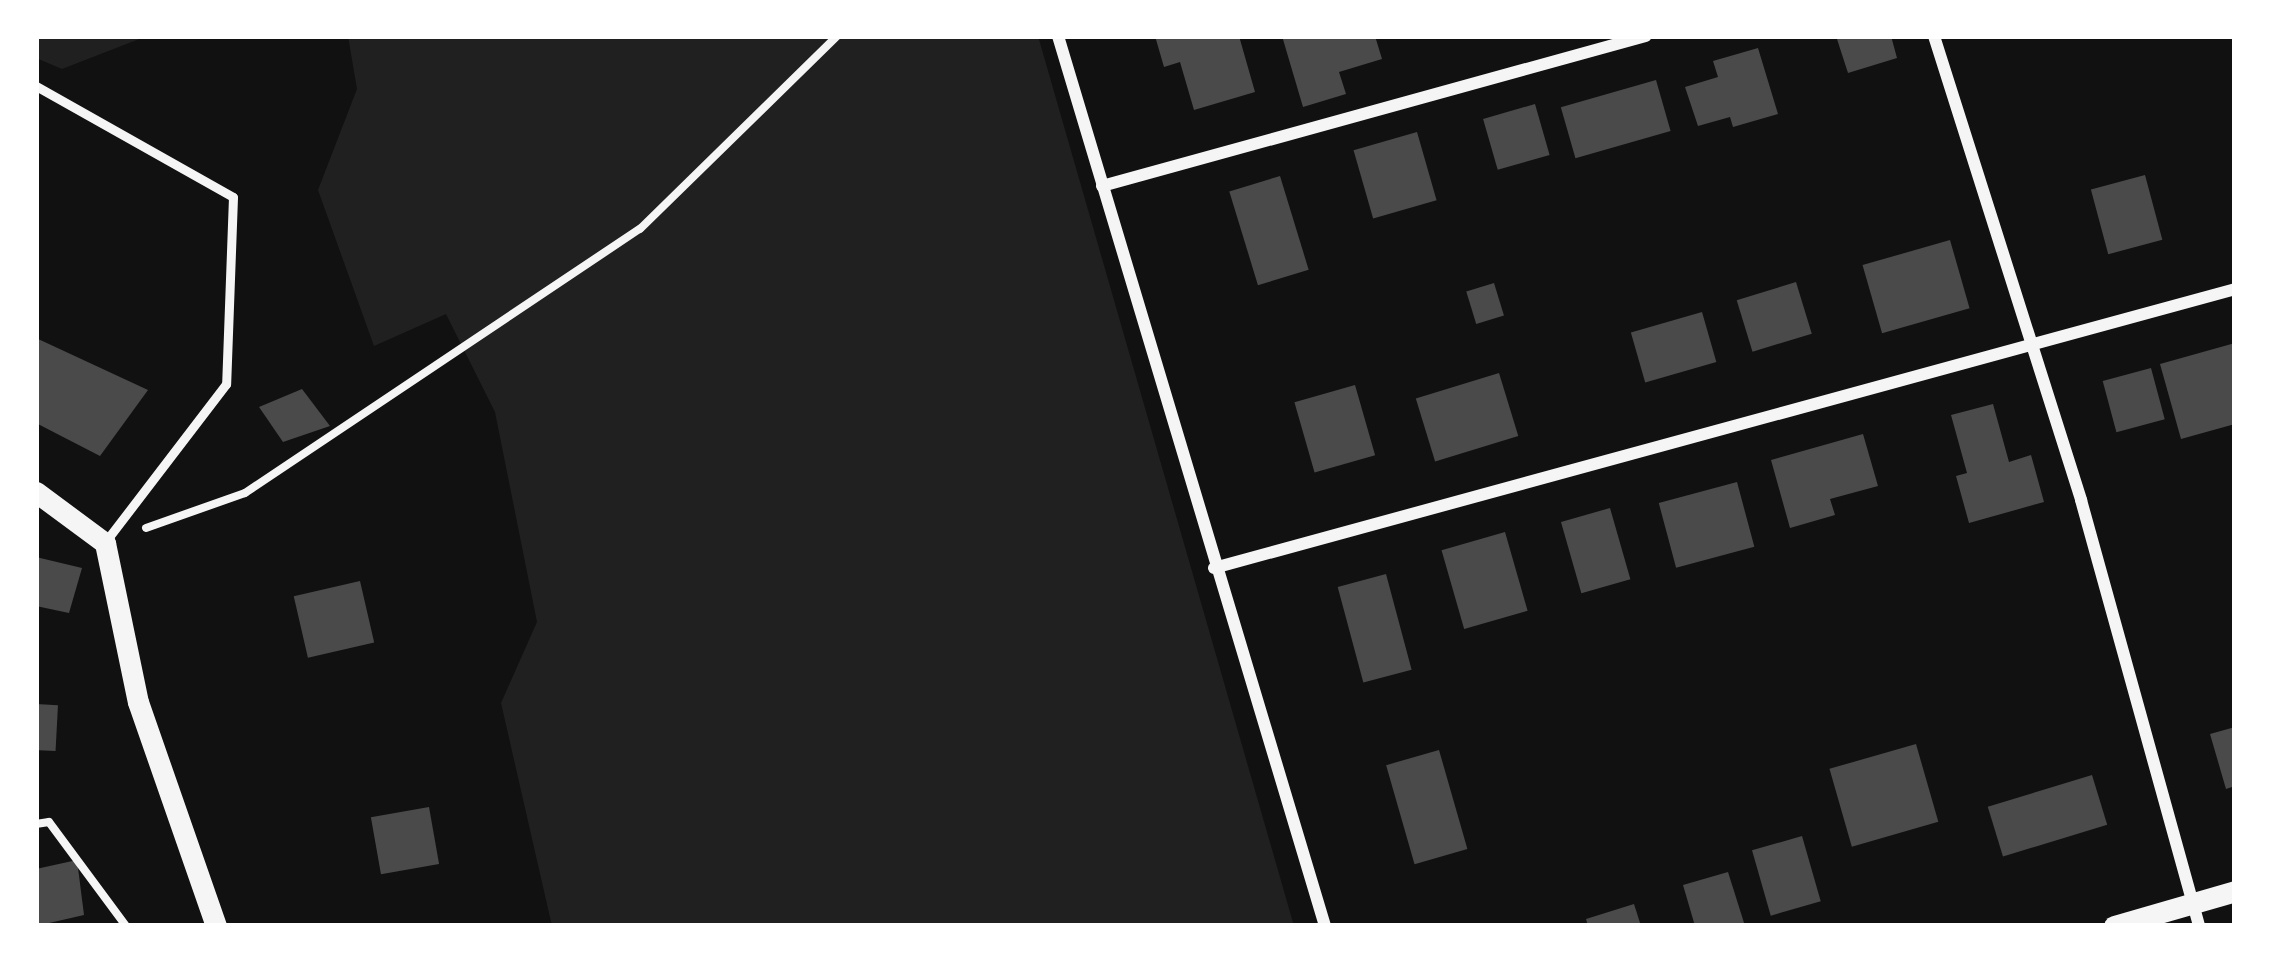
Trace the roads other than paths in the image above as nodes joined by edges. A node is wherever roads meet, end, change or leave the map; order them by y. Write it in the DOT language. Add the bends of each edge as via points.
graph roads {
  1 [pos="1058,36"];
  2 [pos="1646,36"];
  3 [pos="1934,36"];
  4 [pos="36,86"];
  5 [pos="1102,186"];
  6 [pos="2235,289"];
  7 [pos="2032,346"];
  8 [pos="36,492"];
  9 [pos="105,543"];
  10 [pos="1214,568"];
  11 [pos="2235,891"];
  12 [pos="2196,915"];
  13 [pos="216,926"];
  14 [pos="1325,926"];
  15 [pos="2114,926"];
  1 -- 5 [label="street"];
  2 -- 5 [label="street"];
  3 -- 7 [label="street"];
  4 -- 9 [label="lane" via="233,197 226,384"];
  5 -- 10 [label="street"];
  6 -- 7 [label="street"];
  7 -- 10 [label="street"];
  7 -- 12 [label="street"];
  8 -- 9 [label="street"];
  9 -- 13 [label="street" via="138,702"];
  10 -- 14 [label="street"];
  11 -- 12 [label="street"];
  12 -- 15 [label="street"];
}
